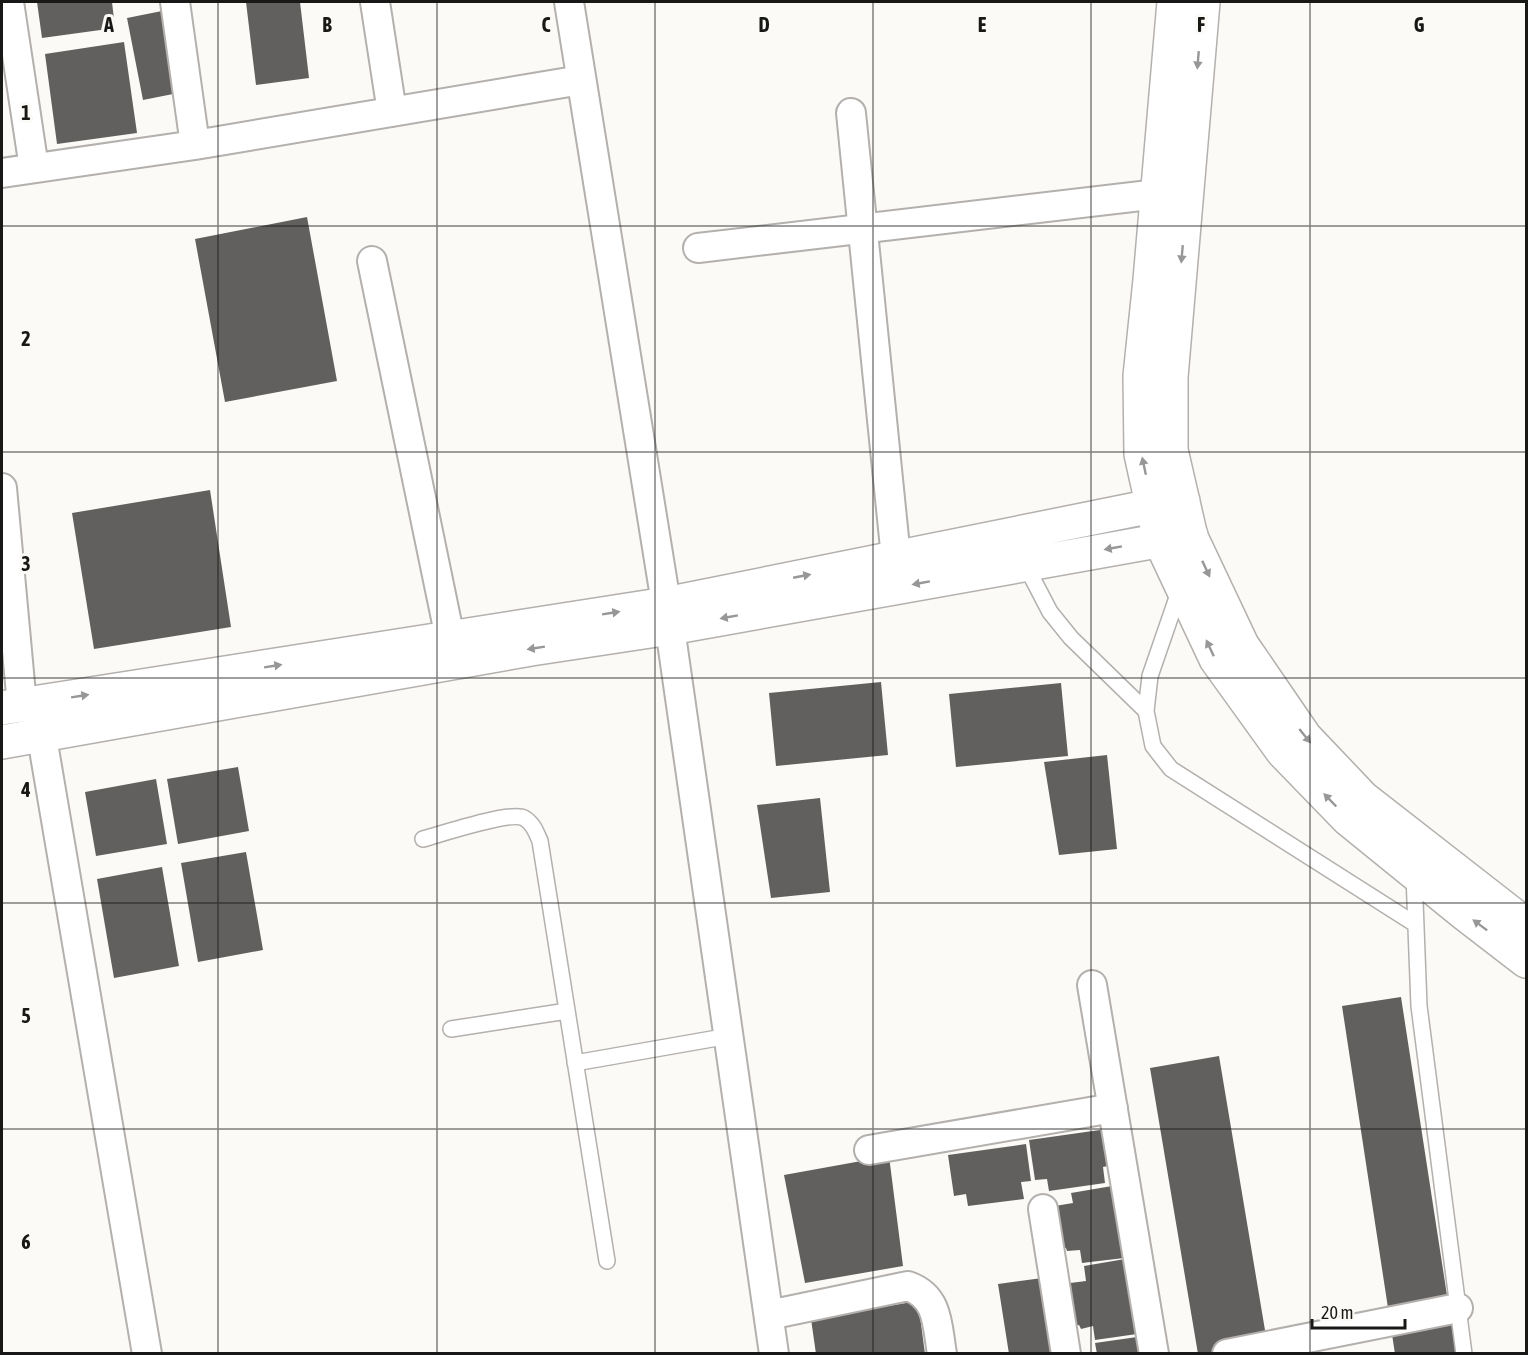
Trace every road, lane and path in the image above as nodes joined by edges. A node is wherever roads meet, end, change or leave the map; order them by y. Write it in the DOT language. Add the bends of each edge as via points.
graph roads {
  1 [pos="9,2"];
  2 [pos="175,2"];
  3 [pos="375,2"];
  4 [pos="569,2"];
  5 [pos="1174,2"];
  6 [pos="1203,2"];
  7 [pos="581,80"];
  8 [pos="392,112"];
  9 [pos="851,113"];
  10 [pos="195,145"];
  11 [pos="34,168"];
  12 [pos="2,173"];
  13 [pos="1158,194"];
  14 [pos="863,229"];
  15 [pos="698,248"];
  16 [pos="372,261"];
  17 [pos="2,488"];
  18 [pos="1168,503"];
  19 [pos="1175,537"];
  20 [pos="896,558"];
  21 [pos="1025,564"];
  22 [pos="1181,586"];
  23 [pos="668,616"];
  24 [pos="450,638"];
  25 [pos="20,705"];
  26 [pos="1146,711"];
  27 [pos="42,734"];
  28 [pos="2,742"];
  29 [pos="423,839"];
  30 [pos="1413,872"];
  31 [pos="1415,924"];
  32 [pos="1527,925"];
  33 [pos="1527,960"];
  34 [pos="1092,985"];
  35 [pos="567,1011"];
  36 [pos="451,1029"];
  37 [pos="729,1036"];
  38 [pos="575,1063"];
  39 [pos="1113,1108"];
  40 [pos="869,1150"];
  41 [pos="1043,1209"];
  42 [pos="607,1261"];
  43 [pos="1458,1308"];
  44 [pos="769,1315"];
  45 [pos="147,1353"];
  46 [pos="774,1353"];
  47 [pos="942,1353"];
  48 [pos="1066,1353"];
  49 [pos="1154,1353"];
  50 [pos="1227,1353"];
  51 [pos="1464,1353"];
  1 -- 11 [label="street"];
  2 -- 10 [label="street"];
  3 -- 8 [label="street"];
  4 -- 7 [label="street"];
  5 -- 13 [label="street"];
  6 -- 18 [label="street, one-way" via="1171,377"];
  7 -- 8 [label="street"];
  7 -- 23 [label="street"];
  8 -- 10 [label="street"];
  9 -- 14 [label="street"];
  10 -- 11 [label="street"];
  11 -- 12 [label="street"];
  13 -- 14 [label="street"];
  18 -- 13 [label="street, one-way" via="1141,454 1140,376"];
  14 -- 15 [label="street"];
  14 -- 20 [label="street"];
  16 -- 24 [label="street"];
  17 -- 25 [label="street"];
  18 -- 19 [label="street"];
  18 -- 20 [label="street"];
  19 -- 21 [label="street, one-way"];
  19 -- 22 [label="street"];
  19 -- 32 [label="street, one-way" via="1305,737 1363,798"];
  23 -- 20 [label="street, one-way"];
  21 -- 23 [label="street, one-way"];
  21 -- 26 [label="lane" via="1050,612 1071,638"];
  22 -- 26 [label="lane" via="1150,676"];
  30 -- 22 [label="street, one-way" via="1348,819 1283,752 1216,659"];
  24 -- 23 [label="street, one-way"];
  23 -- 27 [label="street, one-way" via="520,651"];
  23 -- 37 [label="street"];
  25 -- 24 [label="street, one-way"];
  25 -- 27 [label="street"];
  26 -- 31 [label="lane" via="1153,746 1171,769"];
  27 -- 28 [label="street"];
  27 -- 45 [label="street"];
  29 -- 35 [label="lane" via="506,817 522,817 533,826 540,841"];
  30 -- 31 [label="lane"];
  33 -- 30 [label="street, one-way"];
  31 -- 43 [label="lane" via="1419,1006"];
  34 -- 39 [label="street"];
  35 -- 36 [label="lane"];
  35 -- 38 [label="lane"];
  37 -- 38 [label="lane"];
  37 -- 44 [label="street"];
  38 -- 42 [label="lane"];
  39 -- 40 [label="street"];
  39 -- 49 [label="street"];
  41 -- 48 [label="street"];
  43 -- 50 [label="street"];
  43 -- 51 [label="lane"];
  44 -- 46 [label="street"];
  44 -- 47 [label="street" via="908,1286 929,1299"];
}
